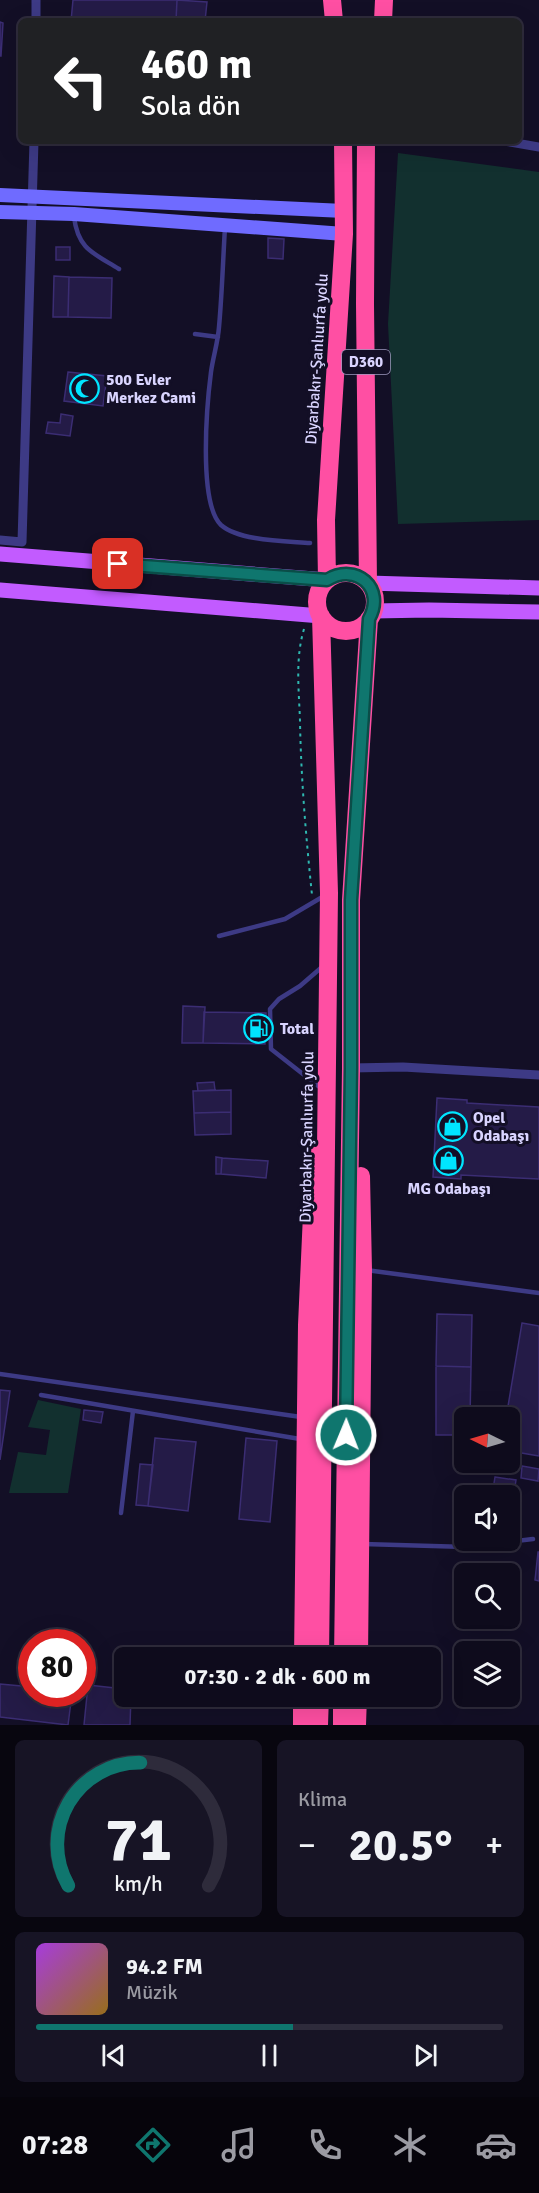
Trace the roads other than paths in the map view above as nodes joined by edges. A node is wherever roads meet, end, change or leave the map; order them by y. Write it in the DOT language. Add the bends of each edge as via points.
graph roads {
  1 [pos="36,0"];
  2 [pos="332,0"];
  3 [pos="344,0"];
  4 [pos="372,0"];
  5 [pos="384,0"];
  6 [pos="36,18"];
  7 [pos="334,18"];
  8 [pos="343,18"];
  9 [pos="371,18"];
  10 [pos="383,18"];
  11 [pos="34,144"];
  12 [pos="344,144"];
  13 [pos="366,144"];
  14 [pos="522,144"];
  15 [pos="539,147"];
  16 [pos="0,195"];
  17 [pos="34,196"];
  18 [pos="344,211"];
  19 [pos="0,212"];
  20 [pos="34,213"];
  21 [pos="74,214"];
  22 [pos="225,226"];
  23 [pos="344,234"];
  24 [pos="119,269"];
  25 [pos="195,334"];
  26 [pos="218,337"];
  27 [pos="0,540"];
  28 [pos="310,543"];
  29 [pos="0,554"];
  30 [pos="327,580"];
  31 [pos="368,583"];
  32 [pos="539,588"];
  33 [pos="0,590"];
  34 [pos="539,612"];
  35 [pos="371,615"];
  36 [pos="321,616"];
  37 [pos="329,893"];
  38 [pos="219,936"];
  39 [pos="328,961"];
  40 [pos="351,1068"];
  41 [pos="539,1076"];
  42 [pos="327,1099"];
  43 [pos="363,1270"];
  44 [pos="539,1293"];
  45 [pos="0,1374"];
  46 [pos="40,1395"];
  47 [pos="133,1411"];
  48 [pos="307,1418"];
  49 [pos="306,1440"];
  50 [pos="121,1513"];
  51 [pos="533,1539"];
  52 [pos="360,1544"];
  53 [pos="303,1647"];
  54 [pos="320,1647"];
  55 [pos="343,1647"];
  56 [pos="358,1647"];
  57 [pos="302,1707"];
  58 [pos="320,1707"];
  59 [pos="342,1707"];
  60 [pos="358,1707"];
  61 [pos="302,1725"];
  62 [pos="319,1725"];
  63 [pos="342,1725"];
  64 [pos="357,1725"];
  1 -- 6 [label="street"];
  2 -- 7 [label="highway"];
  3 -- 8 [label="highway"];
  4 -- 9 [label="highway"];
  5 -- 10 [label="highway"];
  11 -- 17 [label="street"];
  12 -- 18 [label="highway, Diyarbakır-Şanlıurfa yolu / D360"];
  13 -- 31 [label="highway, D360"];
  14 -- 15 [label="street"];
  16 -- 17 [label="street"];
  17 -- 18 [label="street"];
  17 -- 20 [label="street"];
  18 -- 23 [label="highway, Diyarbakır-Şanlıurfa yolu / D360"];
  19 -- 20 [label="street"];
  20 -- 21 [label="street"];
  20 -- 27 [label="street" via="22,542"];
  21 -- 22 [label="street"];
  21 -- 24 [label="lane" via="80,242"];
  22 -- 23 [label="street"];
  22 -- 26 [label="lane"];
  23 -- 30 [label="highway, Diyarbakır-Şanlıurfa yolu / D360" via="326,520"];
  25 -- 26 [label="lane"];
  26 -- 28 [label="lane" via="207,409 206,452 216,520 232,532"];
  29 -- 30 [label="main road"];
  30 -- 31 [label="highway" via="343,573"];
  30 -- 36 [label="highway, D360" via="317,597"];
  31 -- 32 [label="main road"];
  31 -- 35 [label="highway, D360" via="374,596"];
  33 -- 36 [label="main road"];
  34 -- 35 [label="main road" via="429,610"];
  35 -- 36 [label="highway" via="356,629 340,630"];
  35 -- 40 [label="highway, D360" via="351,900"];
  36 -- 37 [label="highway, Diyarbakır-Şanlıurfa yolu / D360"];
  37 -- 38 [label="lane" via="285,919"];
  37 -- 39 [label="highway, Diyarbakır-Şanlıurfa yolu / D360"];
  39 -- 42 [label="highway, Diyarbakır-Şanlıurfa yolu / D360"];
  39 -- 42 [label="lane" via="270,1009 271,1049"];
  40 -- 41 [label="street" via="403,1067"];
  40 -- 43 [label="highway" via="360,1162"];
  40 -- 55 [label="highway, D360"];
  42 -- 48 [label="highway" via="314,1153"];
  42 -- 54 [label="highway, Diyarbakır-Şanlıurfa yolu / D360"];
  43 -- 44 [label="lane"];
  43 -- 52 [label="highway"];
  45 -- 48 [label="lane"];
  46 -- 47 [label="lane"];
  47 -- 49 [label="lane"];
  47 -- 50 [label="lane"];
  48 -- 49 [label="highway"];
  49 -- 53 [label="highway"];
  51 -- 52 [label="lane" via="466,1547"];
  52 -- 56 [label="highway"];
  57 -- 61 [label="highway"];
  58 -- 62 [label="highway"];
  59 -- 63 [label="highway"];
  60 -- 64 [label="highway"];
}
